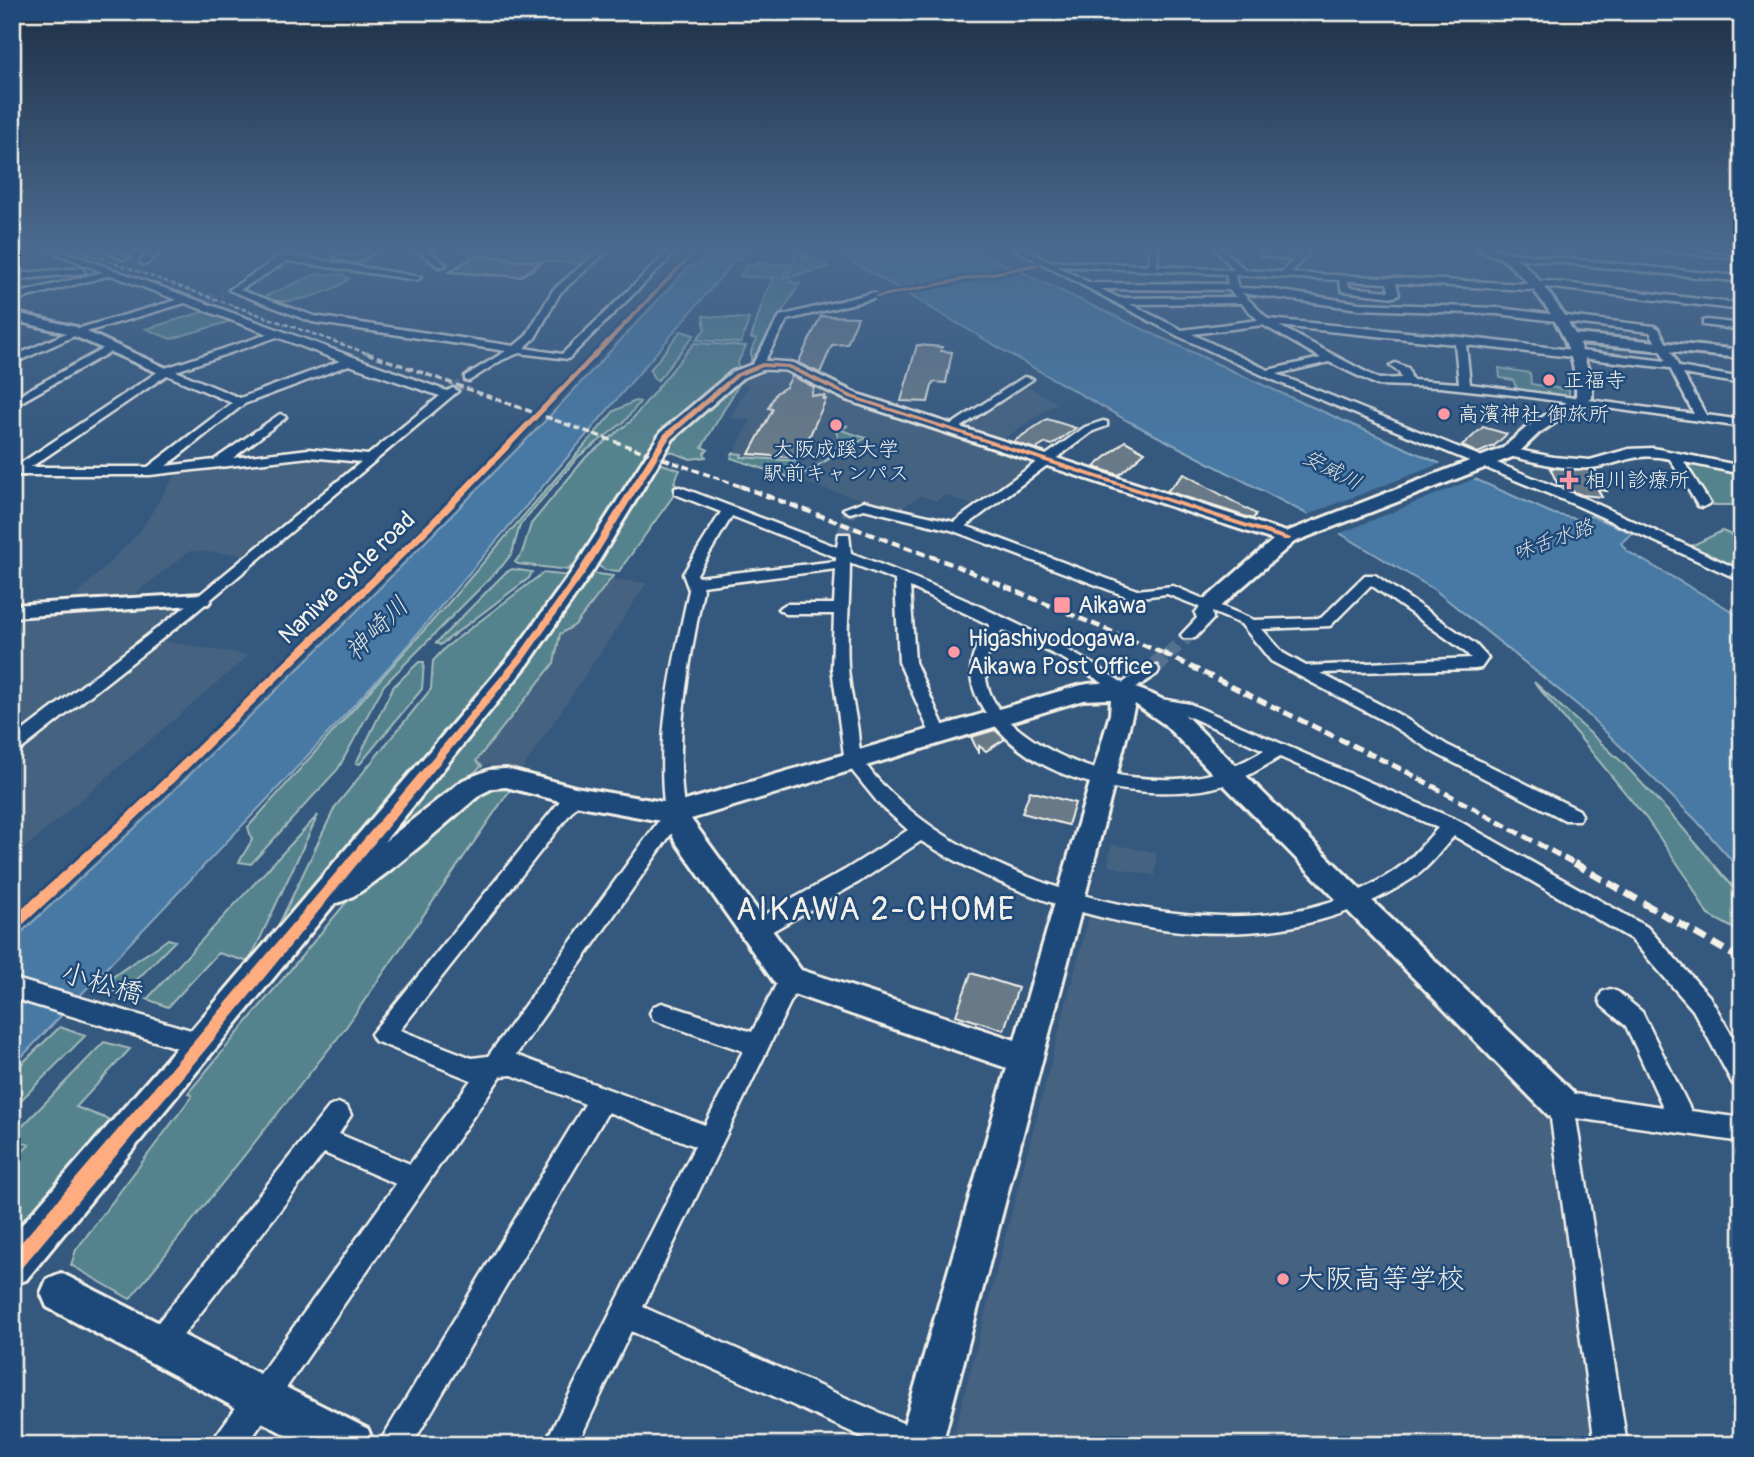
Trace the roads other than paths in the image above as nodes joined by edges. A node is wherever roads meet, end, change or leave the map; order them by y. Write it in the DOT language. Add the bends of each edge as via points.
graph roads {
  1 [pos="137,316"];
  2 [pos="228,316"];
  3 [pos="303,316"];
  4 [pos="542,316"];
  5 [pos="606,316"];
  6 [pos="791,316"];
  7 [pos="1146,316"];
  8 [pos="1259,316"];
  9 [pos="1401,316"];
  10 [pos="1557,316"];
  11 [pos="20,317"];
  12 [pos="1265,322"];
  13 [pos="1706,323"];
  14 [pos="12,324"];
  15 [pos="1742,327"];
  16 [pos="1452,328"];
  17 [pos="76,332"];
  18 [pos="1179,333"];
  19 [pos="277,334"];
  20 [pos="1569,338"];
  21 [pos="1662,346"];
  22 [pos="112,348"];
  23 [pos="515,351"];
  24 [pos="1576,354"];
  25 [pos="1742,354"];
  26 [pos="1329,359"];
  27 [pos="12,361"];
  28 [pos="349,361"];
  29 [pos="757,366"];
  30 [pos="1395,366"];
  31 [pos="1673,367"];
  32 [pos="72,370"];
  33 [pos="166,371"];
  34 [pos="96,372"];
  35 [pos="1268,373"];
  36 [pos="469,378"];
  37 [pos="1028,379"];
  38 [pos="1742,381"];
  39 [pos="1404,382"];
  40 [pos="1465,387"];
  41 [pos="240,402"];
  42 [pos="1580,402"];
  43 [pos="12,404"];
  44 [pos="280,417"];
  45 [pos="1701,417"];
  46 [pos="1103,424"];
  47 [pos="1742,424"];
  48 [pos="949,430"];
  49 [pos="1509,452"];
  50 [pos="1674,456"];
  51 [pos="371,459"];
  52 [pos="1045,461"];
  53 [pos="218,463"];
  54 [pos="1480,463"];
  55 [pos="1742,470"];
  56 [pos="150,471"];
  57 [pos="14,472"];
  58 [pos="680,491"];
  59 [pos="1703,503"];
  60 [pos="729,509"];
  61 [pos="850,509"];
  62 [pos="956,527"];
  63 [pos="1296,534"];
  64 [pos="843,551"];
  65 [pos="1742,577"];
  66 [pos="902,578"];
  67 [pos="695,582"];
  68 [pos="201,600"];
  69 [pos="786,608"];
  70 [pos="842,608"];
  71 [pos="12,611"];
  72 [pos="1207,612"];
  73 [pos="1000,623"];
  74 [pos="1251,625"];
  75 [pos="1189,635"];
  76 [pos="1150,670"];
  77 [pos="1304,671"];
  78 [pos="1124,691"];
  79 [pos="1155,704"];
  80 [pos="998,718"];
  81 [pos="939,736"];
  82 [pos="12,748"];
  83 [pos="1279,750"];
  84 [pos="854,762"];
  85 [pos="1231,777"];
  86 [pos="1103,779"];
  87 [pos="575,796"];
  88 [pos="675,814"];
  89 [pos="1572,814"];
  90 [pos="1452,826"];
  91 [pos="921,831"];
  92 [pos="1072,898"];
  93 [pos="1355,902"];
  94 [pos="316,905"];
  95 [pos="754,931"];
  96 [pos="790,980"];
  97 [pos="12,988"];
  98 [pos="1610,999"];
  99 [pos="662,1013"];
  100 [pos="188,1040"];
  101 [pos="758,1045"];
  102 [pos="1027,1059"];
  103 [pos="493,1066"];
  104 [pos="1742,1076"];
  105 [pos="602,1099"];
  106 [pos="1561,1104"];
  107 [pos="338,1115"];
  108 [pos="1683,1121"];
  109 [pos="1742,1130"];
  110 [pos="320,1139"];
  111 [pos="711,1140"];
  112 [pos="414,1179"];
  113 [pos="12,1266"];
  114 [pos="61,1293"];
  115 [pos="624,1313"];
  116 [pos="158,1345"];
  117 [pos="259,1399"];
  118 [pos="228,1445"];
  119 [pos="352,1445"];
  120 [pos="394,1445"];
  121 [pos="560,1445"];
  122 [pos="918,1445"];
  123 [pos="1611,1445"];
  1 -- 17 [label="street"];
  2 -- 19 [label="street"];
  3 -- 23 [label="street"];
  4 -- 23 [label="street" via="530,338"];
  5 -- 23 [label="street" via="564,357"];
  6 -- 29 [label="street" via="783,318"];
  7 -- 18 [label="street"];
  8 -- 12 [label="street"];
  9 -- 16 [label="street"];
  10 -- 16 [label="street"];
  10 -- 20 [label="street"];
  10 -- 21 [label="street" via="1654,328"];
  11 -- 14 [label="street"];
  11 -- 17 [label="street"];
  12 -- 16 [label="street" via="1367,329"];
  12 -- 18 [label="street"];
  12 -- 26 [label="street"];
  13 -- 15 [label="street"];
  16 -- 24 [label="street"];
  16 -- 40 [label="street"];
  17 -- 22 [label="street"];
  17 -- 27 [label="street"];
  18 -- 35 [label="street"];
  19 -- 28 [label="street"];
  19 -- 33 [label="street"];
  20 -- 21 [label="street"];
  20 -- 24 [label="street"];
  21 -- 25 [label="street"];
  21 -- 31 [label="street"];
  22 -- 32 [label="street"];
  22 -- 33 [label="street"];
  23 -- 36 [label="street"];
  24 -- 31 [label="street"];
  24 -- 42 [label="street" via="1585,376"];
  26 -- 35 [label="street"];
  26 -- 39 [label="street" via="1377,382"];
  28 -- 41 [label="street"];
  28 -- 51 [label="street" via="451,393"];
  29 -- 48 [label="street" via="794,368 852,397"];
  29 -- 94 [label="street" via="737,375 667,436 550,620"];
  30 -- 39 [label="street" via="1404,370"];
  31 -- 38 [label="street"];
  31 -- 45 [label="street"];
  32 -- 34 [label="street"];
  32 -- 43 [label="street"];
  33 -- 41 [label="street"];
  33 -- 57 [label="street"];
  35 -- 54 [label="street"];
  37 -- 48 [label="street"];
  39 -- 40 [label="street"];
  40 -- 42 [label="street"];
  41 -- 56 [label="street"];
  42 -- 45 [label="street"];
  42 -- 49 [label="street" via="1533,430"];
  44 -- 53 [label="street"];
  45 -- 47 [label="street"];
  46 -- 52 [label="street"];
  48 -- 52 [label="street"];
  49 -- 50 [label="street" via="1590,464 1640,452"];
  49 -- 54 [label="street"];
  50 -- 55 [label="street"];
  50 -- 59 [label="street"];
  51 -- 53 [label="street" via="309,453"];
  51 -- 68 [label="street"];
  52 -- 62 [label="street"];
  52 -- 63 [label="street"];
  53 -- 56 [label="street"];
  54 -- 63 [label="street"];
  54 -- 65 [label="street" via="1651,532"];
  56 -- 57 [label="street"];
  58 -- 60 [label="street"];
  60 -- 64 [label="street"];
  60 -- 67 [label="street" via="690,574"];
  61 -- 62 [label="street" via="864,505"];
  62 -- 72 [label="street" via="1136,595 1168,589"];
  63 -- 72 [label="street"];
  64 -- 66 [label="street"];
  64 -- 67 [label="street"];
  64 -- 70 [label="street"];
  66 -- 73 [label="street"];
  66 -- 81 [label="street" via="907,662"];
  67 -- 88 [label="street" via="673,706 671,798"];
  68 -- 71 [label="street"];
  68 -- 82 [label="street"];
  69 -- 70 [label="street"];
  70 -- 84 [label="street" via="840,667"];
  72 -- 74 [label="street"];
  72 -- 75 [label="street"];
  73 -- 78 [label="street" via="1070,656"];
  73 -- 80 [label="street" via="984,643 979,659 979,677"];
  74 -- 77 [label="street" via="1277,657"];
  74 -- 77 [label="street" via="1325,623 1370,578 1480,658 1475,664"];
  76 -- 78 [label="street"];
  77 -- 89 [label="street" via="1441,749"];
  78 -- 79 [label="street"];
  78 -- 80 [label="street" via="1082,692"];
  78 -- 86 [label="street"];
  79 -- 83 [label="street" via="1184,708"];
  79 -- 85 [label="street"];
  80 -- 81 [label="street"];
  80 -- 86 [label="street" via="1041,755"];
  81 -- 84 [label="street"];
  83 -- 85 [label="street"];
  83 -- 90 [label="street"];
  84 -- 88 [label="street"];
  84 -- 91 [label="street"];
  85 -- 86 [label="street" via="1171,785"];
  85 -- 93 [label="street"];
  86 -- 92 [label="street"];
  87 -- 88 [label="street"];
  87 -- 94 [label="street" via="506,778 481,781 359,878"];
  87 -- 103 [label="street" via="383,1034 472,1069"];
  88 -- 95 [label="street"];
  88 -- 103 [label="street"];
  90 -- 93 [label="street" via="1409,870"];
  90 -- 104 [label="street" via="1639,933 1701,1003"];
  91 -- 92 [label="street" via="982,864"];
  91 -- 95 [label="street"];
  92 -- 93 [label="street" via="1124,915 1197,924 1270,922"];
  92 -- 102 [label="street"];
  93 -- 106 [label="street"];
  94 -- 100 [label="street"];
  95 -- 96 [label="street"];
  96 -- 101 [label="street"];
  96 -- 102 [label="street"];
  97 -- 100 [label="street, 小松橋"];
  98 -- 108 [label="street" via="1634,1019"];
  99 -- 101 [label="street"];
  100 -- 113 [label="street"];
  101 -- 111 [label="street"];
  102 -- 122 [label="street"];
  103 -- 105 [label="street" via="512,1064"];
  103 -- 112 [label="street"];
  105 -- 111 [label="street"];
  105 -- 120 [label="street"];
  106 -- 108 [label="street"];
  106 -- 123 [label="street"];
  107 -- 110 [label="street"];
  108 -- 109 [label="street"];
  110 -- 112 [label="street"];
  110 -- 116 [label="street"];
  111 -- 115 [label="street"];
  112 -- 117 [label="street"];
  114 -- 116 [label="street"];
  115 -- 121 [label="street"];
  115 -- 122 [label="street"];
  116 -- 117 [label="street"];
  117 -- 118 [label="street"];
  117 -- 119 [label="street"];
}
